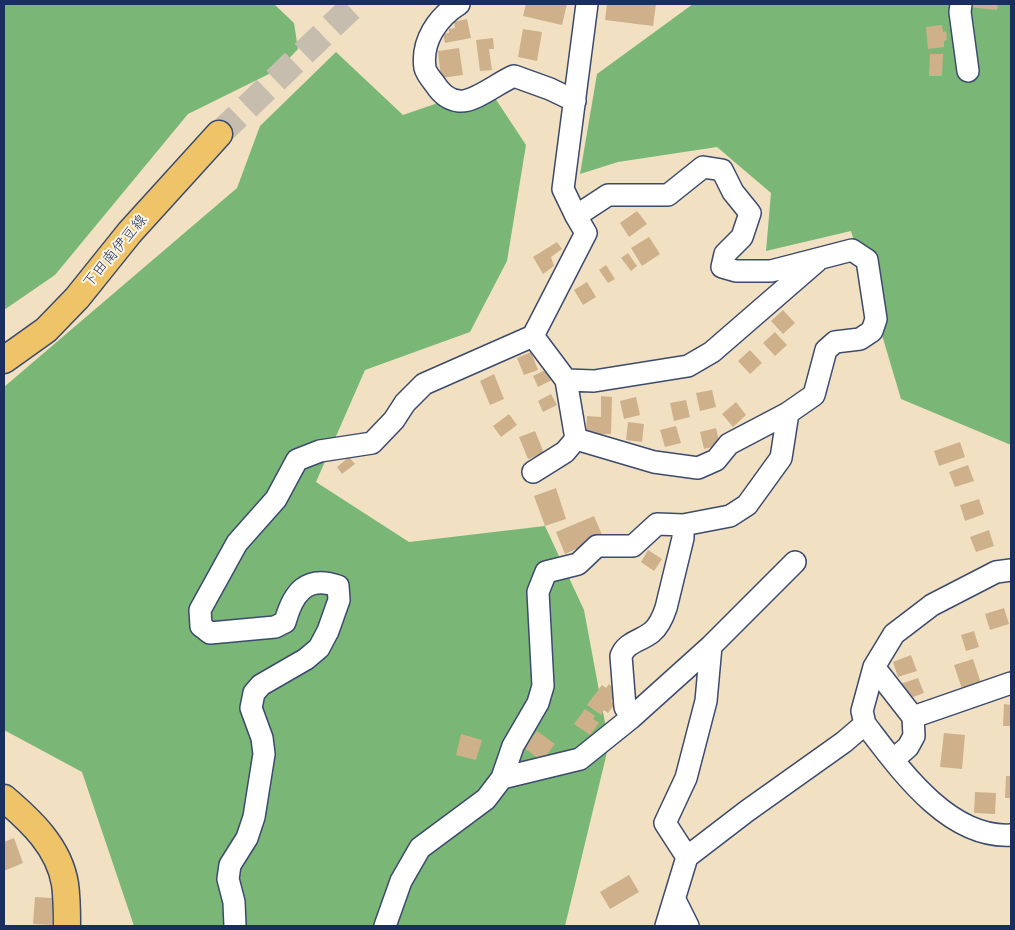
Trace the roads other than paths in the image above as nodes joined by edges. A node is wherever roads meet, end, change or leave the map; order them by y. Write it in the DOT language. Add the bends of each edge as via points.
graph roads {
  1 [pos="459,4"];
  2 [pos="587,4"];
  3 [pos="961,4"];
  4 [pos="968,71"];
  5 [pos="574,100"];
  6 [pos="219,134"];
  7 [pos="576,216"];
  8 [pos="821,258"];
  9 [pos="533,336"];
  10 [pos="4,360"];
  11 [pos="566,380"];
  12 [pos="788,413"];
  13 [pos="576,439"];
  14 [pos="534,472"];
  15 [pos="683,525"];
  16 [pos="795,562"];
  17 [pos="1011,570"];
  18 [pos="712,646"];
  19 [pos="874,667"];
  20 [pos="1011,683"];
  21 [pos="913,716"];
  22 [pos="631,718"];
  23 [pos="865,724"];
  24 [pos="894,760"];
  25 [pos="502,778"];
  26 [pos="4,798"];
  27 [pos="1011,834"];
  28 [pos="687,857"];
  29 [pos="675,900"];
  30 [pos="68,926"];
  31 [pos="234,926"];
  32 [pos="385,926"];
  33 [pos="666,926"];
  34 [pos="688,926"];
  1 -- 5 [label="street" via="448,11 432,30 425,50 425,70 441,94 459,101 473,99 514,76"];
  2 -- 5 [label="street"];
  3 -- 4 [label="street"];
  5 -- 7 [label="street" via="563,189"];
  6 -- 10 [label="main road, 下田南伊豆線" via="130,232 77,298 46,330"];
  7 -- 8 [label="street" via="608,195 668,195 703,167 722,170 750,213 742,237 725,254 722,267 736,271 771,271"];
  7 -- 9 [label="street" via="586,233"];
  8 -- 11 [label="street" via="712,352 688,366 594,381"];
  8 -- 12 [label="street" via="852,250 867,260 876,319 872,331 860,339 834,342 826,350 814,395"];
  9 -- 11 [label="street"];
  9 -- 31 [label="street" via="424,384 372,443 320,451 297,460 276,499 237,544 200,610 201,626 210,633 275,627 285,622 297,593 312,584 327,582 338,586 339,600 320,648 261,685 254,693 251,708 264,754 254,817 247,838 230,865 228,879 234,902"];
  11 -- 13 [label="street"];
  12 -- 13 [label="street" via="730,444 716,460 698,468 654,462"];
  12 -- 15 [label="street" via="781,458 747,505 730,516"];
  13 -- 14 [label="street" via="566,452"];
  15 -- 22 [label="street" via="683,538 662,619 652,632 624,649 620,656 625,707"];
  15 -- 25 [label="street" via="657,524 633,546 597,546 578,564 546,572 538,592 543,686 538,703 513,746"];
  16 -- 18 [label="street"];
  17 -- 19 [label="street" via="996,572 932,605 894,634"];
  18 -- 22 [label="street"];
  18 -- 28 [label="street" via="706,701 686,778 665,823"];
  19 -- 21 [label="street"];
  19 -- 23 [label="street" via="862,711"];
  20 -- 21 [label="street"];
  21 -- 24 [label="street" via="914,736"];
  22 -- 25 [label="street" via="580,759"];
  23 -- 24 [label="street"];
  23 -- 28 [label="street"];
  24 -- 27 [label="street" via="920,791 953,818 980,831"];
  25 -- 32 [label="street" via="486,799 420,848 401,881"];
  26 -- 30 [label="main road" via="31,821 54,850 65,882"];
  28 -- 29 [label="street"];
  29 -- 33 [label="street"];
  29 -- 34 [label="street"];
}
